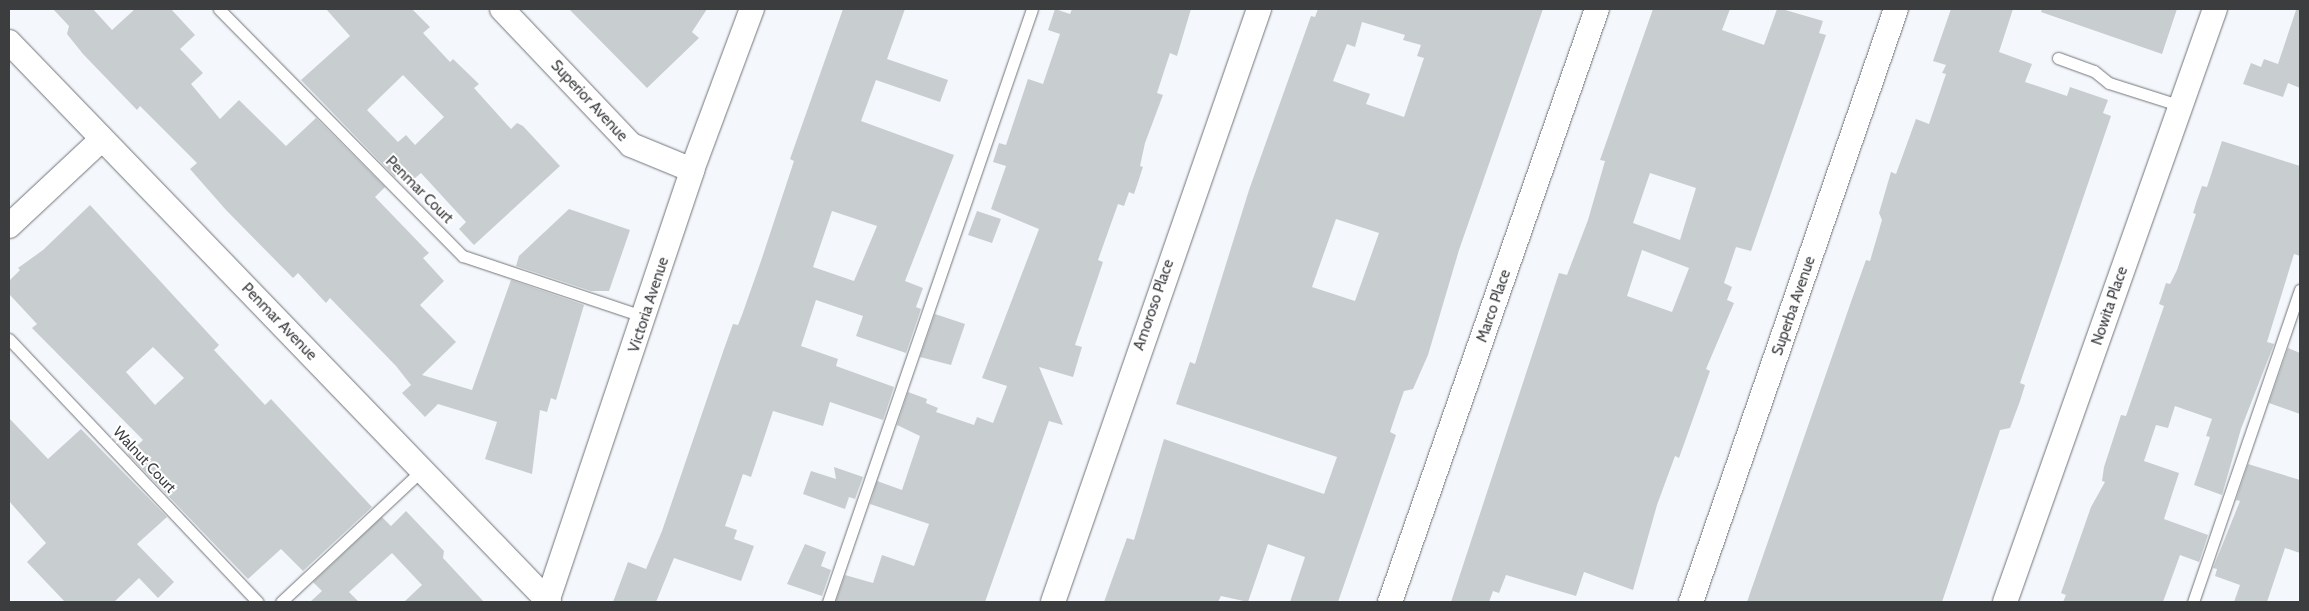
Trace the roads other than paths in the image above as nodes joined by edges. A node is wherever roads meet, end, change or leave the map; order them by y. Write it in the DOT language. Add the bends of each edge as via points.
graph roads {
  1 [pos="219,9"];
  2 [pos="502,9"];
  3 [pos="752,9"];
  4 [pos="1032,9"];
  5 [pos="1259,9"];
  6 [pos="1597,9"];
  7 [pos="1896,9"];
  8 [pos="2215,9"];
  9 [pos="9,42"];
  10 [pos="2058,58"];
  11 [pos="2181,106"];
  12 [pos="102,139"];
  13 [pos="692,170"];
  14 [pos="9,226"];
  15 [pos="2300,290"];
  16 [pos="646,317"];
  17 [pos="9,339"];
  18 [pos="423,468"];
  19 [pos="258,602"];
  20 [pos="281,602"];
  21 [pos="548,602"];
  22 [pos="828,602"];
  23 [pos="1053,602"];
  24 [pos="1390,602"];
  25 [pos="1691,602"];
  26 [pos="2006,602"];
  27 [pos="2192,602"];
  1 -- 16 [label="lane, Penmar Court" via="463,256"];
  2 -- 13 [label="street, Superior Avenue" via="631,145"];
  3 -- 13 [label="street, Victoria Avenue"];
  4 -- 22 [label="lane"];
  5 -- 23 [label="street, Amoroso Place"];
  6 -- 24 [label="street, Marco Place"];
  7 -- 25 [label="street, Superba Avenue"];
  8 -- 11 [label="street, Nowita Place"];
  9 -- 12 [label="street, Penmar Avenue"];
  10 -- 11 [label="lane" via="2094,71 2110,83"];
  11 -- 26 [label="street, Nowita Place"];
  12 -- 14 [label="street"];
  12 -- 18 [label="street, Penmar Avenue"];
  13 -- 16 [label="street, Victoria Avenue"];
  15 -- 27 [label="lane"];
  16 -- 21 [label="street, Victoria Avenue"];
  17 -- 19 [label="lane, Walnut Court"];
  18 -- 20 [label="lane"];
  18 -- 21 [label="street, Penmar Avenue"];
}
